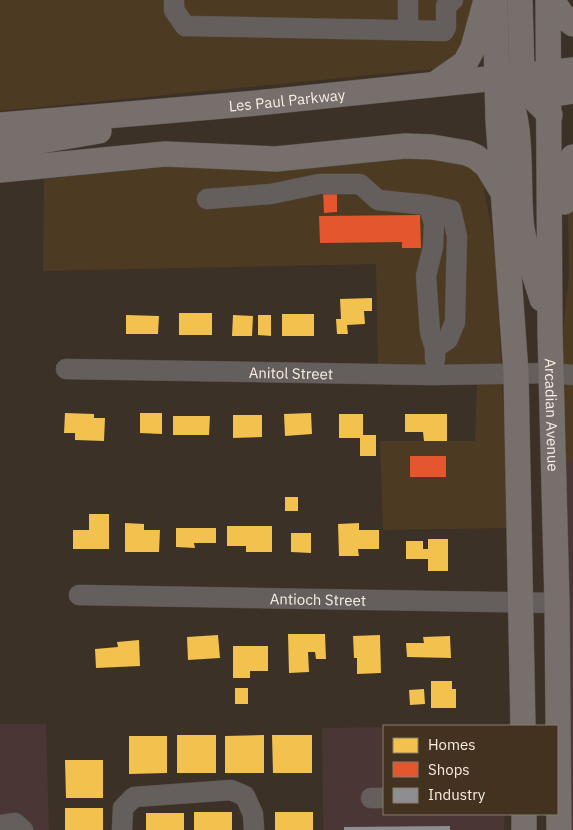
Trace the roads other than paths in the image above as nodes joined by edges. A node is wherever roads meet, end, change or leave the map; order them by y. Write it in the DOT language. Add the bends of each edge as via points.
graph roads {
  1 [pos="174,0"];
  2 [pos="408,0"];
  3 [pos="452,0"];
  4 [pos="486,0"];
  5 [pos="495,0"];
  6 [pos="520,0"];
  7 [pos="548,0"];
  8 [pos="552,0"];
  9 [pos="573,24"];
  10 [pos="408,30"];
  11 [pos="573,70"];
  12 [pos="436,83"];
  13 [pos="573,91"];
  14 [pos="522,95"];
  15 [pos="257,103"];
  16 [pos="0,125"];
  17 [pos="0,148"];
  18 [pos="573,157"];
  19 [pos="0,170"];
  20 [pos="502,191"];
  21 [pos="208,199"];
  22 [pos="428,206"];
  23 [pos="506,239"];
  24 [pos="550,330"];
  25 [pos="435,348"];
  26 [pos="66,369"];
  27 [pos="516,373"];
  28 [pos="562,374"];
  29 [pos="435,375"];
  30 [pos="79,595"];
  31 [pos="522,603"];
  32 [pos="557,603"];
  33 [pos="523,725"];
  34 [pos="524,815"];
  35 [pos="0,826"];
  36 [pos="23,830"];
  37 [pos="122,830"];
  38 [pos="254,830"];
  39 [pos="524,830"];
  40 [pos="559,830"];
  1 -- 10 [label="street" via="174,10 186,26"];
  2 -- 10 [label="street"];
  3 -- 10 [label="street" via="446,6 444,31"];
  4 -- 12 [label="main road" via="474,48 465,63"];
  5 -- 14 [label="main road, Arcadian Avenue"];
  6 -- 14 [label="main road"];
  7 -- 14 [label="main road, Arcadian Avenue"];
  8 -- 9 [label="main road"];
  11 -- 14 [label="main road, Les Paul Parkway"];
  12 -- 14 [label="main road, Les Paul Parkway"];
  12 -- 15 [label="main road, Les Paul Parkway"];
  13 -- 14 [label="main road"];
  14 -- 20 [label="main road, Arcadian Avenue"];
  14 -- 24 [label="main road, Arcadian Avenue"];
  14 -- 24 [label="main road" via="516,118 522,229"];
  15 -- 16 [label="main road, Les Paul Parkway"];
  15 -- 17 [label="main road"];
  18 -- 24 [label="main road" via="564,181 564,275"];
  19 -- 20 [label="main road" via="165,154 276,159 405,146 432,147 476,157 487,166"];
  20 -- 23 [label="main road, Arcadian Avenue"];
  21 -- 22 [label="street" via="271,194 318,184 360,184 378,200"];
  22 -- 25 [label="street" via="434,223 433,247 426,276 430,332"];
  22 -- 25 [label="street" via="451,210 457,236 455,322 448,338"];
  23 -- 27 [label="main road, Arcadian Avenue"];
  23 -- 28 [label="main road" via="524,293 528,353 536,364"];
  24 -- 28 [label="main road, Arcadian Avenue"];
  25 -- 29 [label="street"];
  26 -- 29 [label="street, Anitol Street"];
  27 -- 28 [label="street, Anitol Street"];
  27 -- 29 [label="street, Anitol Street"];
  27 -- 31 [label="main road, Arcadian Avenue"];
  28 -- 32 [label="main road, Arcadian Avenue"];
  30 -- 31 [label="street, Antioch Street"];
  31 -- 32 [label="street, Antioch Street"];
  31 -- 33 [label="main road, Arcadian Avenue"];
  32 -- 40 [label="main road, Arcadian Avenue"];
  34 -- 39 [label="main road"];
  35 -- 36 [label="street" via="15,823"];
  37 -- 38 [label="street" via="123,808 134,797 231,790 245,796 253,814"];
}
